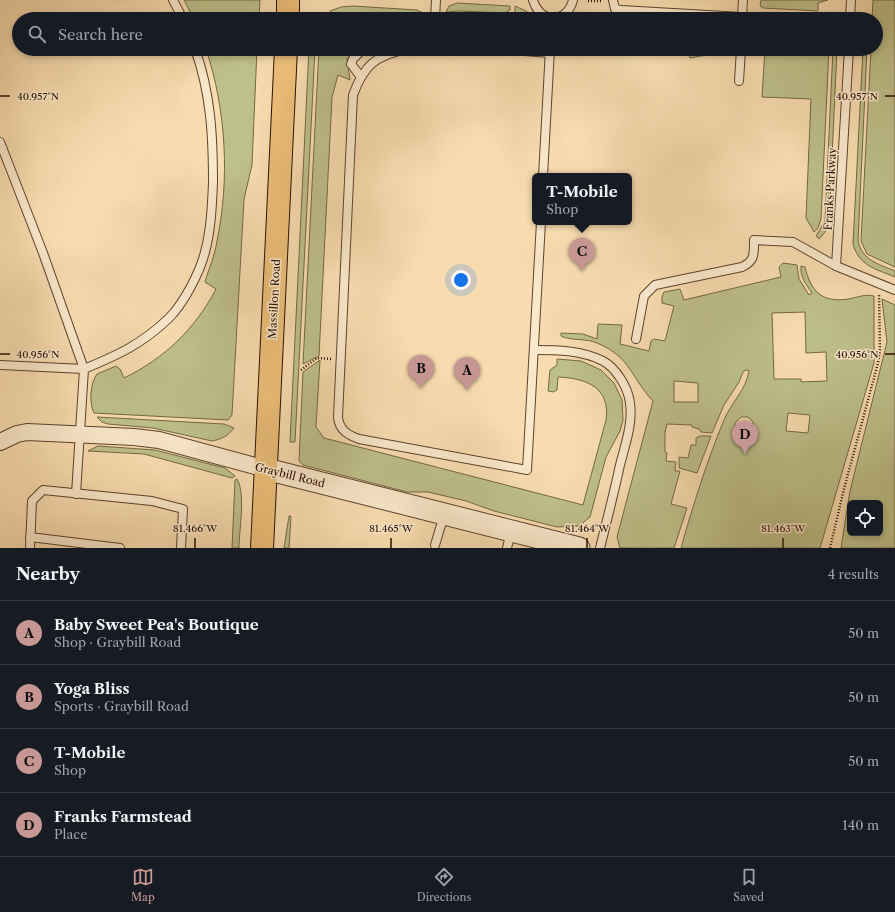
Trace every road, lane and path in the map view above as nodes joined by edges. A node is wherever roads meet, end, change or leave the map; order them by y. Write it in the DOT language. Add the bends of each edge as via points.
graph roads {
  1 [pos="173,0"];
  2 [pos="288,0"];
  3 [pos="436,0"];
  4 [pos="533,0"];
  5 [pos="573,0"];
  6 [pos="613,0"];
  7 [pos="743,0"];
  8 [pos="851,0"];
  9 [pos="179,12"];
  10 [pos="288,12"];
  11 [pos="435,12"];
  12 [pos="538,12"];
  13 [pos="568,12"];
  14 [pos="650,12"];
  15 [pos="742,12"];
  16 [pos="850,12"];
  17 [pos="198,56"];
  18 [pos="286,56"];
  19 [pos="356,56"];
  20 [pos="381,56"];
  21 [pos="550,56"];
  22 [pos="741,56"];
  23 [pos="849,56"];
  24 [pos="361,77"];
  25 [pos="739,81"];
  26 [pos="0,142"];
  27 [pos="543,173"];
  28 [pos="541,225"];
  29 [pos="836,266"];
  30 [pos="878,284"];
  31 [pos="895,290"];
  32 [pos="636,339"];
  33 [pos="534,350"];
  34 [pos="331,359"];
  35 [pos="0,365"];
  36 [pos="84,369"];
  37 [pos="301,370"];
  38 [pos="79,434"];
  39 [pos="0,442"];
  40 [pos="266,469"];
  41 [pos="76,494"];
  42 [pos="444,514"];
  43 [pos="30,537"];
  44 [pos="509,540"];
  45 [pos="435,545"];
  46 [pos="30,548"];
  47 [pos="120,548"];
  48 [pos="181,548"];
  49 [pos="262,548"];
  50 [pos="579,548"];
  51 [pos="600,548"];
  52 [pos="830,548"];
  1 -- 9 [label="lane"];
  2 -- 10 [label="main road"];
  3 -- 11 [label="lane"];
  4 -- 12 [label="lane"];
  5 -- 13 [label="lane"];
  6 -- 14 [label="lane" via="616,8 620,10"];
  7 -- 15 [label="lane"];
  8 -- 16 [label="lane"];
  17 -- 36 [label="lane" via="211,108 213,154 212,206 205,252 192,284 170,317 118,356"];
  18 -- 40 [label="main road, Massillon Road"];
  19 -- 24 [label="lane" via="351,64"];
  20 -- 24 [label="lane"];
  21 -- 27 [label="lane"];
  22 -- 25 [label="lane"];
  23 -- 29 [label="lane, Franks Parkway"];
  24 -- 33 [label="lane" via="353,95 339,425 344,432 359,439 527,470"];
  26 -- 36 [label="lane" via="11,165"];
  28 -- 33 [label="lane"];
  29 -- 30 [label="lane"];
  29 -- 32 [label="lane" via="793,242 754,240 754,258 749,264 655,285 648,290 644,296"];
  30 -- 31 [label="lane"];
  30 -- 52 [label="path" via="878,363"];
  33 -- 51 [label="lane" via="587,354 604,361 616,372 625,386 630,401 631,418"];
  34 -- 37 [label="path" via="317,358"];
  35 -- 36 [label="lane"];
  36 -- 38 [label="lane"];
  38 -- 39 [label="street, Graybill Road" via="27,432"];
  38 -- 40 [label="street, Graybill Road" via="159,440"];
  38 -- 41 [label="lane"];
  40 -- 42 [label="street, Graybill Road"];
  40 -- 49 [label="main road, Massillon Road"];
  41 -- 43 [label="lane" via="43,490 32,501"];
  41 -- 48 [label="lane" via="152,501 183,509"];
  42 -- 44 [label="street, Graybill Road"];
  42 -- 45 [label="lane"];
  43 -- 46 [label="lane"];
  43 -- 47 [label="lane"];
  44 -- 50 [label="street, Graybill Road"];
}
